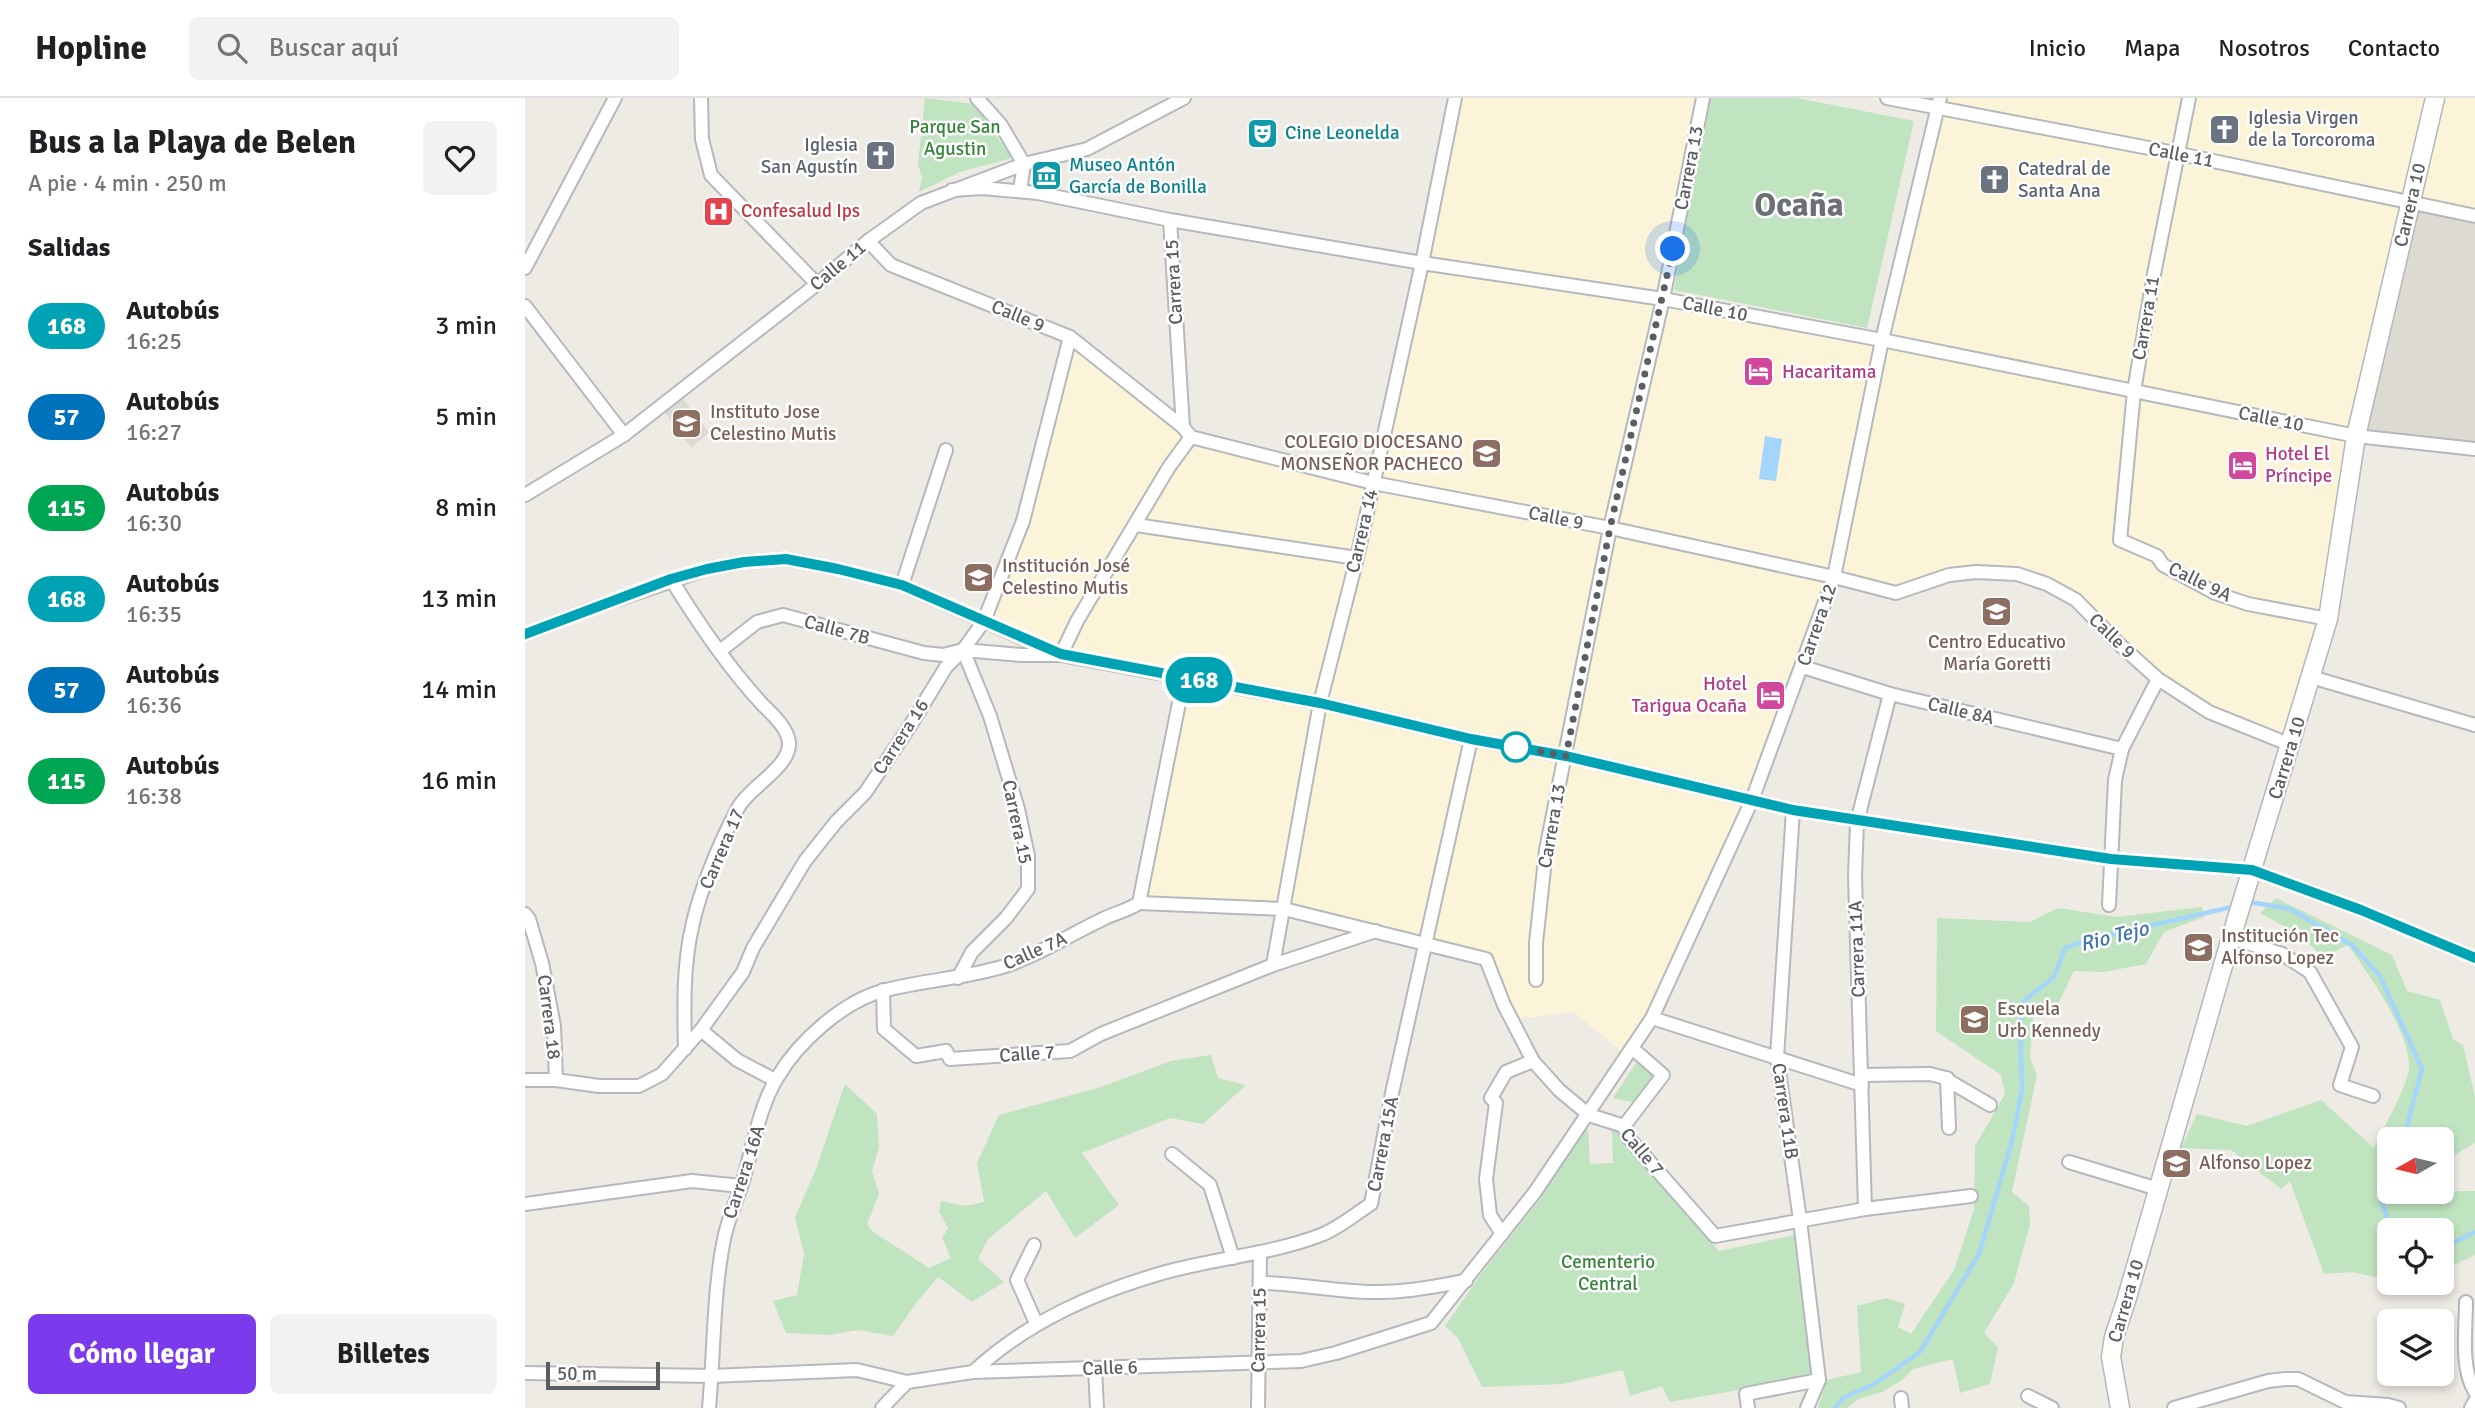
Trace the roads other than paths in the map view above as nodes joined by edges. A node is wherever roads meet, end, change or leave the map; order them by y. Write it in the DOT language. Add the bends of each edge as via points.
graph roads {
  1 [pos="615,98"];
  2 [pos="701,98"];
  3 [pos="977,98"];
  4 [pos="1184,98"];
  5 [pos="1455,98"];
  6 [pos="1703,98"];
  7 [pos="1887,98"];
  8 [pos="2189,98"];
  9 [pos="2435,98"];
  10 [pos="1939,103"];
  11 [pos="2178,154"];
  12 [pos="1024,164"];
  13 [pos="952,190"];
  14 [pos="1020,190"];
  15 [pos="2411,201"];
  16 [pos="2475,216"];
  17 [pos="1170,220"];
  18 [pos="868,241"];
  19 [pos="1422,263"];
  20 [pos="525,268"];
  21 [pos="817,284"];
  22 [pos="1663,299"];
  23 [pos="525,306"];
  24 [pos="1069,337"];
  25 [pos="1882,340"];
  26 [pos="2134,391"];
  27 [pos="1187,432"];
  28 [pos="624,435"];
  29 [pos="2356,436"];
  30 [pos="2475,449"];
  31 [pos="946,450"];
  32 [pos="1373,483"];
  33 [pos="525,495"];
  34 [pos="1136,525"];
  35 [pos="1610,528"];
  36 [pos="2120,540"];
  37 [pos="1357,558"];
  38 [pos="1834,577"];
  39 [pos="671,579"];
  40 [pos="902,585"];
  41 [pos="2328,619"];
  42 [pos="984,621"];
  43 [pos="525,634"];
  44 [pos="963,650"];
  45 [pos="720,651"];
  46 [pos="1061,654"];
  47 [pos="1803,667"];
  48 [pos="2311,677"];
  49 [pos="1184,678"];
  50 [pos="2158,679"];
  51 [pos="1890,694"];
  52 [pos="1320,703"];
  53 [pos="2475,725"];
  54 [pos="1471,739"];
  55 [pos="2291,745"];
  56 [pos="2122,749"];
  57 [pos="1566,756"];
  58 [pos="1752,800"];
  59 [pos="1793,810"];
  60 [pos="1857,822"];
  61 [pos="2111,859"];
  62 [pos="2252,870"];
  63 [pos="1139,903"];
  64 [pos="2109,905"];
  65 [pos="1283,911"];
  66 [pos="525,915"];
  67 [pos="1376,931"];
  68 [pos="2231,936"];
  69 [pos="1426,945"];
  70 [pos="2475,958"];
  71 [pos="1273,965"];
  72 [pos="958,978"];
  73 [pos="1537,980"];
  74 [pos="883,990"];
  75 [pos="1652,1018"];
  76 [pos="701,1030"];
  77 [pos="1632,1048"];
  78 [pos="684,1049"];
  79 [pos="1777,1057"];
  80 [pos="1533,1061"];
  81 [pos="1947,1078"];
  82 [pos="525,1080"];
  83 [pos="556,1080"];
  84 [pos="775,1080"];
  85 [pos="1862,1080"];
  86 [pos="2373,1096"];
  87 [pos="1990,1105"];
  88 [pos="1588,1115"];
  89 [pos="1624,1126"];
  90 [pos="1949,1128"];
  91 [pos="1172,1154"];
  92 [pos="2069,1162"];
  93 [pos="741,1186"];
  94 [pos="2158,1189"];
  95 [pos="1971,1196"];
  96 [pos="525,1204"];
  97 [pos="1865,1209"];
  98 [pos="1800,1220"];
  99 [pos="1502,1234"];
  100 [pos="1034,1245"];
  101 [pos="1260,1252"];
  102 [pos="1233,1258"];
  103 [pos="1466,1281"];
  104 [pos="1260,1283"];
  105 [pos="2466,1302"];
  106 [pos="1036,1323"];
  107 [pos="1258,1362"];
  108 [pos="1095,1368"];
  109 [pos="973,1372"];
  110 [pos="525,1373"];
  111 [pos="712,1376"];
  112 [pos="1819,1380"];
  113 [pos="907,1382"];
  114 [pos="2475,1392"];
  115 [pos="2028,1396"];
  116 [pos="2475,1401"];
  117 [pos="709,1408"];
  118 [pos="882,1408"];
  119 [pos="1097,1408"];
  120 [pos="1258,1408"];
  121 [pos="1748,1408"];
  122 [pos="1807,1408"];
  123 [pos="2052,1408"];
  124 [pos="2120,1408"];
  125 [pos="2173,1408"];
  126 [pos="2399,1408"];
  127 [pos="2471,1408"];
  1 -- 20 [label="street"];
  2 -- 21 [label="street" via="702,139 711,175"];
  3 -- 12 [label="street" via="1001,125"];
  4 -- 12 [label="street, Calle 11" via="1087,149"];
  5 -- 19 [label="street, Carrera 14"];
  6 -- 22 [label="street, Carrera 13"];
  7 -- 10 [label="street, Calle 11"];
  8 -- 11 [label="street, Carrera 11"];
  9 -- 15 [label="street, Carrera 10"];
  10 -- 11 [label="street, Calle 11"];
  10 -- 25 [label="street, Carrera 12"];
  11 -- 15 [label="street, Calle 11"];
  11 -- 26 [label="street, Carrera 11"];
  12 -- 13 [label="street, Calle 11"];
  12 -- 14 [label="street"];
  13 -- 14 [label="street, Calle 10"];
  13 -- 18 [label="street, Calle 11" via="921,203"];
  14 -- 17 [label="street, Calle 10"];
  15 -- 16 [label="street, Calle 11"];
  15 -- 29 [label="street, Carrera 10"];
  17 -- 19 [label="street, Calle 10"];
  17 -- 27 [label="street, Carrera 15"];
  18 -- 21 [label="street, Calle 11"];
  18 -- 24 [label="street, Calle 9" via="891,265"];
  19 -- 22 [label="street, Calle 10"];
  19 -- 32 [label="street, Carrera 14"];
  21 -- 28 [label="street, Calle 11"];
  22 -- 25 [label="street, Calle 10"];
  22 -- 35 [label="street, Carrera 13"];
  23 -- 28 [label="street"];
  24 -- 27 [label="street, Calle 9"];
  24 -- 42 [label="street, Carrera 16" via="1023,521"];
  25 -- 26 [label="street, Calle 10"];
  25 -- 38 [label="street, Carrera 12"];
  26 -- 29 [label="street, Calle 10"];
  26 -- 36 [label="street, Carrera 11"];
  27 -- 32 [label="street, Calle 9"];
  27 -- 34 [label="street"];
  28 -- 33 [label="street, Calle 11"];
  29 -- 30 [label="street, Calle 10"];
  29 -- 41 [label="street, Carrera 10"];
  31 -- 40 [label="street"];
  32 -- 35 [label="street, Calle 9"];
  32 -- 37 [label="street, Carrera 14"];
  34 -- 37 [label="street"];
  34 -- 46 [label="street"];
  35 -- 38 [label="street, Calle 9"];
  35 -- 57 [label="street, Carrera 13"];
  36 -- 41 [label="street, Calle 9A" via="2157,556 2163,565 2215,593"];
  37 -- 52 [label="street, Carrera 14"];
  38 -- 47 [label="street, Carrera 12"];
  38 -- 50 [label="street, Calle 9" via="1896,593 1949,575 2017,574 2076,600"];
  39 -- 40 [label="street" via="744,562 786,559"];
  39 -- 43 [label="street"];
  39 -- 45 [label="street, Carrera 17"];
  40 -- 42 [label="street"];
  41 -- 48 [label="street, Carrera 10"];
  42 -- 44 [label="street, Carrera 16"];
  42 -- 46 [label="street"];
  44 -- 45 [label="street, Calle 7B" via="924,653 783,615 757,622"];
  44 -- 46 [label="street, Calle 7B"];
  44 -- 72 [label="street, Carrera 15" via="990,716 1018,809 1028,856 1028,889 972,952"];
  44 -- 76 [label="street, Carrera 16" via="946,667 865,793 805,861 743,972"];
  45 -- 78 [label="street, Carrera 17" via="783,725 789,743 785,759 739,805 703,891 687,961"];
  46 -- 49 [label="street"];
  47 -- 51 [label="street, Calle 8A"];
  47 -- 58 [label="street, Carrera 12"];
  48 -- 53 [label="street"];
  48 -- 55 [label="street, Carrera 10"];
  49 -- 52 [label="street"];
  49 -- 63 [label="street"];
  50 -- 55 [label="street, Calle 9" via="2209,712"];
  50 -- 56 [label="street"];
  51 -- 56 [label="street, Calle 8A"];
  51 -- 60 [label="street, Carrera 11A"];
  52 -- 54 [label="street"];
  52 -- 65 [label="street, Carrera 14"];
  54 -- 57 [label="street"];
  54 -- 69 [label="street, Carrera 15A"];
  55 -- 62 [label="street, Carrera 10"];
  56 -- 61 [label="street" via="2115,779"];
  57 -- 58 [label="street"];
  57 -- 73 [label="street, Carrera 13" via="1546,850"];
  58 -- 59 [label="street"];
  58 -- 75 [label="street, Carrera 12"];
  59 -- 60 [label="street"];
  59 -- 79 [label="street, Carrera 11B"];
  60 -- 61 [label="street"];
  60 -- 85 [label="street, Carrera 11A"];
  61 -- 62 [label="street"];
  61 -- 64 [label="street"];
  62 -- 68 [label="street, Carrera 10"];
  62 -- 70 [label="street"];
  63 -- 65 [label="street, Calle 7"];
  63 -- 72 [label="street, Calle 7A" via="1008,965"];
  65 -- 67 [label="street, Calle 7"];
  65 -- 71 [label="street, Carrera 14"];
  66 -- 83 [label="street, Carrera 18" via="542,963 554,1026"];
  67 -- 69 [label="street, Calle 7"];
  67 -- 71 [label="street, Calle 7"];
  68 -- 86 [label="street" via="2282,954 2311,972 2352,1047 2340,1085"];
  68 -- 94 [label="street, Carrera 10"];
  69 -- 80 [label="street, Calle 7" via="1486,959"];
  69 -- 101 [label="street, Carrera 15A" via="1371,1204 1324,1234"];
  71 -- 74 [label="street, Calle 7" via="1101,1034 1070,1051 950,1059 946,1051 916,1056 884,1029"];
  72 -- 74 [label="street, Calle 7A"];
  74 -- 84 [label="street, Carrera 16A" via="845,1008 825,1024"];
  75 -- 77 [label="street, Carrera 12"];
  75 -- 79 [label="street"];
  76 -- 78 [label="street, Carrera 16"];
  76 -- 84 [label="street" via="737,1060"];
  77 -- 88 [label="street, Carrera 12"];
  77 -- 89 [label="street" via="1663,1075"];
  78 -- 83 [label="street, Carrera 16" via="662,1074 639,1086"];
  79 -- 85 [label="street"];
  79 -- 98 [label="street, Carrera 11B"];
  80 -- 88 [label="street, Calle 7"];
  80 -- 99 [label="street" via="1506,1072 1491,1098 1496,1103 1486,1179 1490,1215"];
  81 -- 85 [label="street" via="1930,1074"];
  81 -- 87 [label="street"];
  81 -- 90 [label="street"];
  82 -- 83 [label="street"];
  84 -- 93 [label="street, Carrera 16A"];
  85 -- 97 [label="street, Carrera 11A"];
  88 -- 89 [label="street, Calle 7"];
  88 -- 99 [label="street, Calle 6"];
  89 -- 98 [label="street, Calle 7" via="1627,1136 1715,1236"];
  91 -- 102 [label="street" via="1210,1185"];
  92 -- 94 [label="street"];
  93 -- 96 [label="street" via="692,1181"];
  93 -- 111 [label="street, Carrera 16A" via="723,1244"];
  94 -- 124 [label="street, Carrera 10" via="2114,1337 2111,1357"];
  95 -- 97 [label="street, Calle 7"];
  97 -- 98 [label="street, Calle 7"];
  98 -- 112 [label="street, Carrera 11B"];
  99 -- 103 [label="street, Calle 6"];
  100 -- 106 [label="street" via="1017,1280"];
  101 -- 102 [label="street, Carrera 15A"];
  101 -- 104 [label="street, Carrera 15"];
  102 -- 106 [label="street, Carrera 15A" via="1104,1292"];
  103 -- 104 [label="street" via="1373,1292"];
  103 -- 107 [label="street, Calle 6" via="1431,1323 1301,1361"];
  104 -- 107 [label="street, Carrera 15"];
  105 -- 114 [label="street" via="2466,1367"];
  106 -- 109 [label="street, Carrera 15A"];
  107 -- 108 [label="street, Calle 6"];
  107 -- 120 [label="street, Carrera 15"];
  108 -- 109 [label="street, Calle 6"];
  108 -- 119 [label="street"];
  109 -- 113 [label="street, Calle 6"];
  110 -- 111 [label="street, Calle 6"];
  111 -- 113 [label="street, Calle 6" via="857,1370"];
  111 -- 117 [label="street, Carrera 16A"];
  112 -- 121 [label="street" via="1746,1394"];
  112 -- 122 [label="street, Carrera 11B"];
  113 -- 118 [label="street"];
  115 -- 123 [label="street"];
  116 -- 127 [label="street"];
  125 -- 126 [label="street" via="2268,1381 2298,1379 2344,1402"];
}
